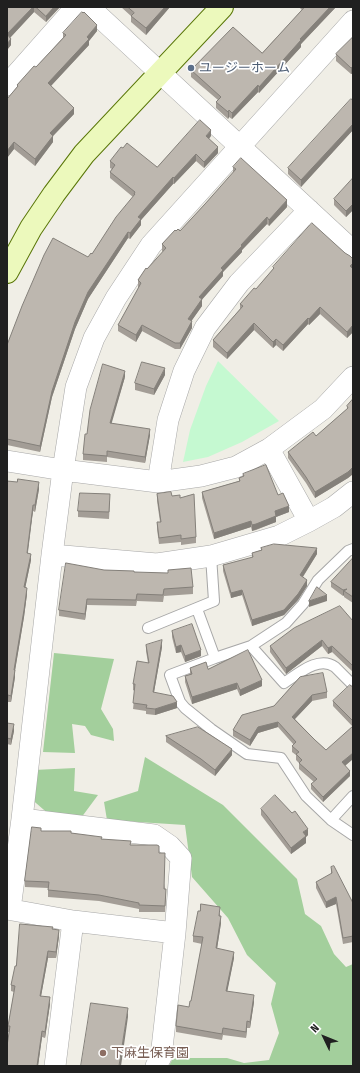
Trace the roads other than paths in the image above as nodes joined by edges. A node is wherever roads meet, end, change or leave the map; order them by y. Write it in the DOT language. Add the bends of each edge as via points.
graph roads {
  1 [pos="76,7"];
  2 [pos="89,7"];
  3 [pos="222,7"];
  4 [pos="353,21"];
  5 [pos="161,73"];
  6 [pos="7,84"];
  7 [pos="240,146"];
  8 [pos="309,210"];
  9 [pos="351,246"];
  10 [pos="7,272"];
  11 [pos="353,377"];
  12 [pos="269,449"];
  13 [pos="7,461"];
  14 [pos="63,470"];
  15 [pos="158,482"];
  16 [pos="353,492"];
  17 [pos="309,521"];
  18 [pos="353,548"];
  19 [pos="52,555"];
  20 [pos="211,556"];
  21 [pos="197,609"];
  22 [pos="148,628"];
  23 [pos="251,646"];
  24 [pos="215,658"];
  25 [pos="353,685"];
  26 [pos="353,796"];
  27 [pos="22,820"];
  28 [pos="331,820"];
  29 [pos="353,835"];
  30 [pos="9,909"];
  31 [pos="73,921"];
  32 [pos="175,933"];
  33 [pos="55,1066"];
  34 [pos="156,1066"];
  1 -- 6 [label="street"];
  2 -- 5 [label="street"];
  3 -- 5 [label="street"];
  4 -- 7 [label="street"];
  5 -- 7 [label="street"];
  5 -- 10 [label="street" via="84,154 31,228"];
  7 -- 8 [label="street"];
  7 -- 14 [label="street" via="151,245 116,298 94,338 76,387"];
  8 -- 9 [label="street"];
  8 -- 15 [label="street" via="239,283 205,328 184,371 168,420"];
  11 -- 12 [label="street" via="323,409"];
  12 -- 15 [label="street" via="236,467 201,476"];
  12 -- 17 [label="street"];
  13 -- 14 [label="street"];
  14 -- 15 [label="street"];
  14 -- 19 [label="street"];
  16 -- 17 [label="street" via="334,507"];
  17 -- 20 [label="street" via="279,536"];
  18 -- 23 [label="lane" via="318,580 303,604 286,623"];
  19 -- 20 [label="street" via="157,564"];
  19 -- 27 [label="street"];
  20 -- 21 [label="lane" via="214,601"];
  21 -- 22 [label="lane"];
  21 -- 24 [label="lane"];
  23 -- 24 [label="lane"];
  23 -- 25 [label="lane" via="284,683 310,666 324,663 334,667"];
  24 -- 28 [label="lane" via="170,675 180,702 210,729 247,754 281,758 306,796"];
  26 -- 28 [label="lane"];
  27 -- 30 [label="street"];
  27 -- 32 [label="street" via="154,835 170,846 181,858"];
  28 -- 29 [label="lane"];
  30 -- 31 [label="street"];
  31 -- 32 [label="street"];
  31 -- 33 [label="street"];
  32 -- 34 [label="street" via="161,1057"];
}
